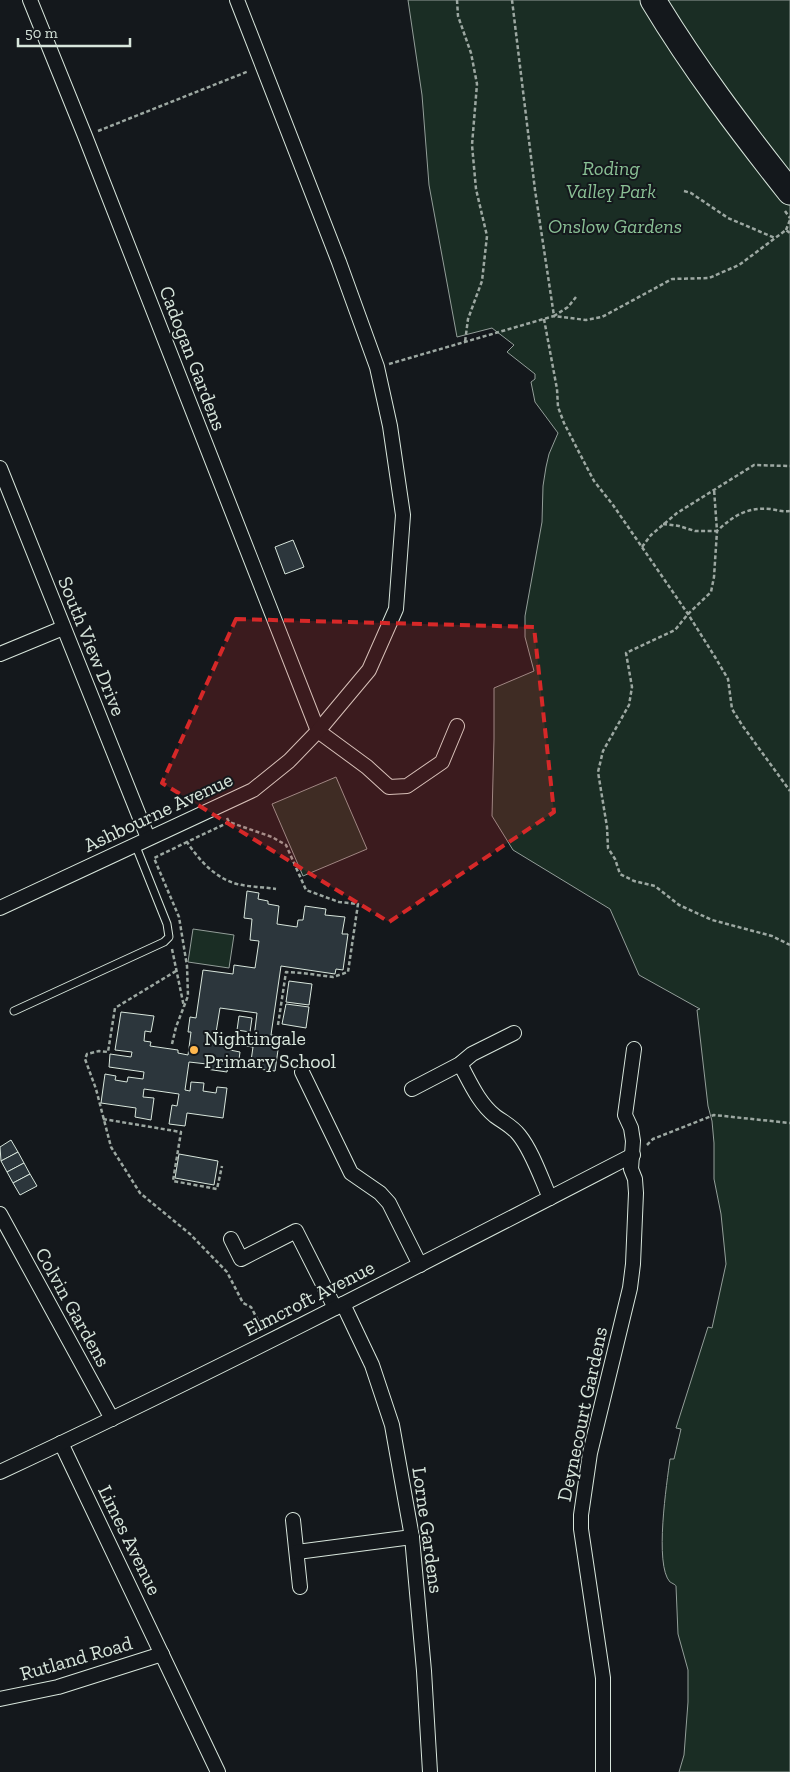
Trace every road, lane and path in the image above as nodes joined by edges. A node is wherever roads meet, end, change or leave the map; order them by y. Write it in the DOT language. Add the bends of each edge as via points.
graph roads {
  1 [pos="30,0"];
  2 [pos="237,0"];
  3 [pos="457,0"];
  4 [pos="512,0"];
  5 [pos="653,0"];
  6 [pos="263,66"];
  7 [pos="85,136"];
  8 [pos="684,190"];
  9 [pos="790,192"];
  10 [pos="790,220"];
  11 [pos="786,230"];
  12 [pos="790,233"];
  13 [pos="775,238"];
  14 [pos="576,298"];
  15 [pos="554,316"];
  16 [pos="544,319"];
  17 [pos="464,342"];
  18 [pos="377,367"];
  19 [pos="790,466"];
  20 [pos="0,468"];
  21 [pos="714,489"];
  22 [pos="790,511"];
  23 [pos="663,524"];
  24 [pos="717,531"];
  25 [pos="642,548"];
  26 [pos="688,614"];
  27 [pos="63,628"];
  28 [pos="0,654"];
  29 [pos="457,726"];
  30 [pos="318,731"];
  31 [pos="790,791"];
  32 [pos="221,805"];
  33 [pos="229,822"];
  34 [pos="142,841"];
  35 [pos="276,889"];
  36 [pos="0,908"];
  37 [pos="171,943"];
  38 [pos="790,945"];
  39 [pos="176,971"];
  40 [pos="184,1007"];
  41 [pos="14,1011"];
  42 [pos="278,1025"];
  43 [pos="514,1033"];
  44 [pos="634,1049"];
  45 [pos="460,1064"];
  46 [pos="302,1072"];
  47 [pos="412,1089"];
  48 [pos="103,1119"];
  49 [pos="790,1123"];
  50 [pos="634,1155"];
  51 [pos="222,1166"];
  52 [pos="550,1198"];
  53 [pos="0,1214"];
  54 [pos="231,1239"];
  55 [pos="420,1265"];
  56 [pos="339,1306"];
  57 [pos="269,1341"];
  58 [pos="112,1419"];
  59 [pos="61,1443"];
  60 [pos="0,1472"];
  61 [pos="293,1520"];
  62 [pos="412,1537"];
  63 [pos="297,1552"];
  64 [pos="300,1587"];
  65 [pos="162,1654"];
  66 [pos="0,1699"];
  67 [pos="218,1772"];
  68 [pos="430,1772"];
  69 [pos="603,1772"];
  1 -- 7 [label="street, Cadogan Gardens"];
  2 -- 6 [label="street"];
  3 -- 17 [label="path" via="458,16 471,52 477,84 472,145 476,189 486,236 482,281"];
  4 -- 15 [label="path"];
  5 -- 9 [label="highway" via="703,77"];
  6 -- 7 [label="path"];
  6 -- 18 [label="street"];
  7 -- 30 [label="street, Cadogan Gardens"];
  8 -- 13 [label="path" via="728,218"];
  10 -- 11 [label="path"];
  11 -- 12 [label="path"];
  11 -- 13 [label="path"];
  13 -- 15 [label="path" via="739,265 709,278 672,279 602,318 586,320"];
  14 -- 15 [label="path" via="568,308"];
  15 -- 16 [label="path"];
  16 -- 17 [label="path"];
  16 -- 25 [label="path" via="558,407 564,423 594,481"];
  17 -- 18 [label="path"];
  18 -- 30 [label="street" via="390,426 403,515 396,610 369,670"];
  19 -- 21 [label="path" via="754,465"];
  20 -- 27 [label="street, South View Drive"];
  21 -- 23 [label="path"];
  21 -- 24 [label="path"];
  22 -- 24 [label="path" via="747,510"];
  23 -- 24 [label="path" via="695,531"];
  23 -- 25 [label="path"];
  24 -- 26 [label="path" via="710,592"];
  25 -- 26 [label="path"];
  26 -- 31 [label="path" via="728,679 732,709"];
  26 -- 38 [label="path" via="675,630 626,653 632,687 629,705 603,751 598,772 608,848 620,874 655,886 678,905 712,920 772,936"];
  27 -- 28 [label="street"];
  27 -- 34 [label="street, South View Drive"];
  29 -- 30 [label="street" via="442,762 407,786 390,787"];
  30 -- 32 [label="street, Ashbourne Avenue" via="289,761 253,790"];
  32 -- 33 [label="path"];
  32 -- 34 [label="street, Ashbourne Avenue"];
  33 -- 35 [label="path" via="187,842 200,860 223,878 237,884"];
  33 -- 42 [label="path" via="286,845 306,890 339,902 358,904 348,972 334,977 286,972"];
  34 -- 36 [label="street, Ashbourne Avenue"];
  34 -- 41 [label="lane" via="168,937 164,942"];
  37 -- 39 [label="path"];
  39 -- 40 [label="path"];
  39 -- 48 [label="path" via="115,1008 108,1052 87,1054 85,1059"];
  43 -- 45 [label="street" via="472,1054"];
  44 -- 50 [label="street, Deynecourt Gardens" via="625,1115"];
  45 -- 47 [label="street"];
  45 -- 52 [label="street" via="484,1105 519,1135"];
  46 -- 55 [label="street" via="351,1173 389,1203"];
  48 -- 51 [label="path" via="181,1132 173,1181 217,1189"];
  48 -- 57 [label="path" via="112,1147 140,1193 190,1234 227,1272"];
  49 -- 50 [label="path" via="714,1115 653,1139"];
  50 -- 52 [label="street, Elmcroft Avenue"];
  50 -- 69 [label="street, Deynecourt Gardens" via="632,1170 636,1193 630,1288 590,1454 581,1514 603,1678"];
  52 -- 55 [label="street, Elmcroft Avenue"];
  53 -- 58 [label="street, Colvin Gardens"];
  54 -- 56 [label="street, Lorne Gardens" via="241,1259 296,1231"];
  55 -- 56 [label="street, Elmcroft Avenue"];
  56 -- 57 [label="street, Elmcroft Avenue"];
  56 -- 62 [label="street, Lorne Gardens" via="372,1365 392,1425"];
  57 -- 58 [label="street, Elmcroft Avenue"];
  58 -- 59 [label="street, Elmcroft Avenue"];
  59 -- 60 [label="street, Elmcroft Avenue"];
  59 -- 65 [label="street, Limes Avenue"];
  61 -- 63 [label="street"];
  62 -- 63 [label="street"];
  62 -- 68 [label="street, Lorne Gardens"];
  63 -- 64 [label="street"];
  65 -- 66 [label="street, Rutland Road" via="58,1687"];
  65 -- 67 [label="street, Limes Avenue"];
}
